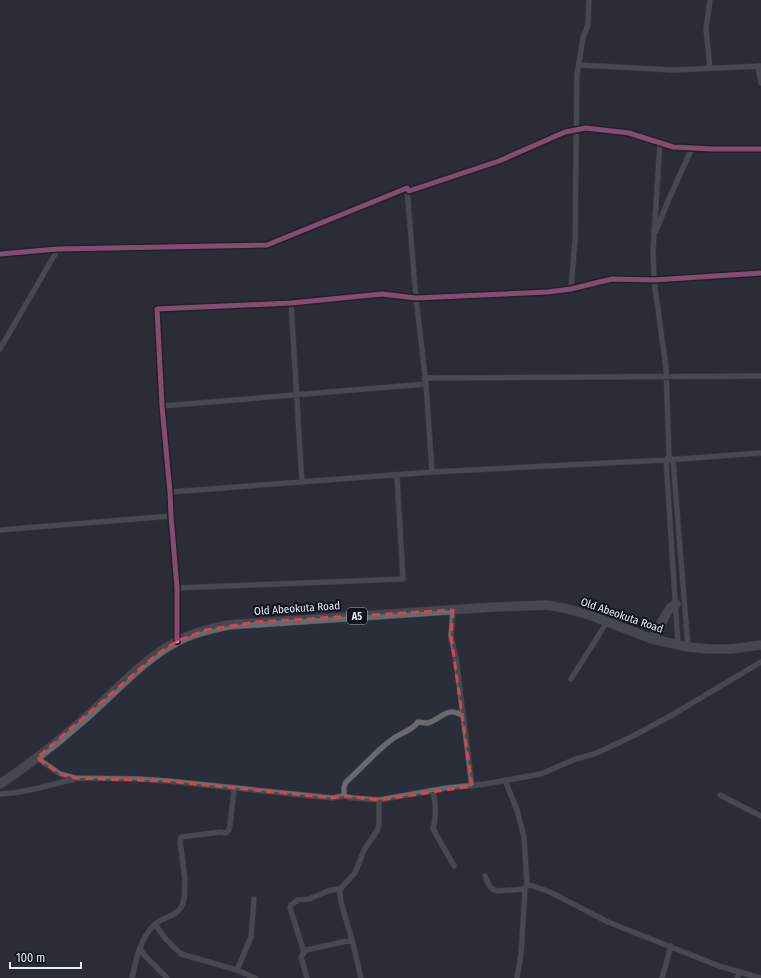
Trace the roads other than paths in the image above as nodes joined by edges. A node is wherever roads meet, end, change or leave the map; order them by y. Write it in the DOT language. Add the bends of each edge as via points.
graph roads {
  1 [pos="589,0"];
  2 [pos="710,0"];
  3 [pos="578,65"];
  4 [pos="759,66"];
  5 [pos="710,68"];
  6 [pos="761,83"];
  7 [pos="575,130"];
  8 [pos="660,143"];
  9 [pos="692,148"];
  10 [pos="761,149"];
  11 [pos="407,188"];
  12 [pos="654,237"];
  13 [pos="58,249"];
  14 [pos="0,254"];
  15 [pos="761,272"];
  16 [pos="654,280"];
  17 [pos="571,289"];
  18 [pos="416,298"];
  19 [pos="291,303"];
  20 [pos="0,349"];
  21 [pos="761,376"];
  22 [pos="666,377"];
  23 [pos="424,378"];
  24 [pos="426,384"];
  25 [pos="296,395"];
  26 [pos="162,406"];
  27 [pos="761,453"];
  28 [pos="669,459"];
  29 [pos="432,472"];
  30 [pos="397,476"];
  31 [pos="302,483"];
  32 [pos="170,492"];
  33 [pos="171,516"];
  34 [pos="0,530"];
  35 [pos="177,588"];
  36 [pos="680,605"];
  37 [pos="453,610"];
  38 [pos="607,622"];
  39 [pos="652,639"];
  40 [pos="177,641"];
  41 [pos="678,645"];
  42 [pos="761,645"];
  43 [pos="688,647"];
  44 [pos="761,662"];
  45 [pos="571,679"];
  46 [pos="463,716"];
  47 [pos="37,758"];
  48 [pos="75,778"];
  49 [pos="505,780"];
  50 [pos="0,784"];
  51 [pos="472,786"];
  52 [pos="234,789"];
  53 [pos="433,791"];
  54 [pos="0,794"];
  55 [pos="720,795"];
  56 [pos="344,796"];
  57 [pos="378,800"];
  58 [pos="761,816"];
  59 [pos="454,866"];
  60 [pos="485,876"];
  61 [pos="527,884"];
  62 [pos="341,888"];
  63 [pos="525,889"];
  64 [pos="254,899"];
  65 [pos="155,924"];
  66 [pos="352,940"];
  67 [pos="671,946"];
  68 [pos="140,948"];
  69 [pos="304,952"];
  70 [pos="237,970"];
  71 [pos="740,972"];
  72 [pos="132,978"];
  73 [pos="167,978"];
  74 [pos="255,978"];
  75 [pos="307,978"];
  76 [pos="361,978"];
  77 [pos="517,978"];
  78 [pos="662,978"];
  79 [pos="737,978"];
  80 [pos="760,978"];
  1 -- 3 [label="street" via="588,25"];
  2 -- 5 [label="street" via="706,29"];
  3 -- 5 [label="street" via="657,70"];
  3 -- 7 [label="street"];
  4 -- 5 [label="street"];
  4 -- 6 [label="street"];
  7 -- 8 [label="street" via="586,128 619,131"];
  7 -- 11 [label="street" via="565,132 499,162 409,190"];
  7 -- 17 [label="street"];
  8 -- 9 [label="street"];
  8 -- 12 [label="street"];
  9 -- 10 [label="street"];
  9 -- 12 [label="street"];
  11 -- 13 [label="street" via="267,245"];
  11 -- 18 [label="street"];
  12 -- 16 [label="street"];
  13 -- 14 [label="street"];
  13 -- 20 [label="street"];
  15 -- 16 [label="street"];
  16 -- 17 [label="street" via="612,279"];
  16 -- 22 [label="street"];
  17 -- 18 [label="street"];
  18 -- 19 [label="street" via="382,294"];
  18 -- 23 [label="street"];
  19 -- 25 [label="street"];
  19 -- 26 [label="street" via="157,309"];
  21 -- 22 [label="street"];
  22 -- 23 [label="street"];
  22 -- 28 [label="street"];
  23 -- 24 [label="street"];
  24 -- 25 [label="street"];
  24 -- 29 [label="street"];
  25 -- 26 [label="street"];
  25 -- 31 [label="street"];
  26 -- 32 [label="street"];
  27 -- 28 [label="street"];
  28 -- 29 [label="street"];
  28 -- 36 [label="street"];
  28 -- 36 [label="street"];
  29 -- 30 [label="street"];
  30 -- 31 [label="street"];
  30 -- 35 [label="street" via="404,579"];
  31 -- 32 [label="street"];
  32 -- 33 [label="street"];
  33 -- 34 [label="street"];
  33 -- 35 [label="street"];
  35 -- 40 [label="street"];
  36 -- 39 [label="highway" via="670,608"];
  36 -- 41 [label="street"];
  36 -- 43 [label="street"];
  37 -- 38 [label="highway, Old Abeokuta Road / A5" via="547,605"];
  37 -- 40 [label="highway, Old Abeokuta Road / A5" via="228,625"];
  37 -- 46 [label="street" via="451,636"];
  38 -- 39 [label="highway, Old Abeokuta Road / A5"];
  38 -- 45 [label="street"];
  39 -- 41 [label="highway, Old Abeokuta Road / A5"];
  40 -- 47 [label="highway, Old Abeokuta Road / A5" via="140,668"];
  41 -- 43 [label="highway, Old Abeokuta Road / A5"];
  42 -- 43 [label="highway, Old Abeokuta Road / A5" via="709,649"];
  44 -- 49 [label="street" via="672,714 597,753 541,774"];
  46 -- 51 [label="street"];
  46 -- 56 [label="street" via="458,712 451,712 427,723 418,722 414,729 390,741 346,782"];
  47 -- 48 [label="street" via="60,774"];
  47 -- 50 [label="highway, Old Abeokuta Road / A5"];
  48 -- 52 [label="street" via="145,779"];
  48 -- 54 [label="street"];
  49 -- 51 [label="street"];
  49 -- 61 [label="street" via="524,837"];
  51 -- 53 [label="street"];
  52 -- 56 [label="street" via="332,798"];
  52 -- 65 [label="street" via="230,825 226,833 181,837 185,895 183,904 173,916"];
  53 -- 57 [label="street"];
  53 -- 59 [label="street" via="436,808 433,829"];
  55 -- 58 [label="street"];
  56 -- 57 [label="street"];
  57 -- 62 [label="street" via="377,831 364,850 355,872"];
  60 -- 63 [label="street" via="493,890"];
  61 -- 63 [label="street"];
  61 -- 67 [label="street" via="550,892 608,922"];
  62 -- 66 [label="street" via="341,902"];
  62 -- 69 [label="street" via="298,900 291,905"];
  63 -- 77 [label="street"];
  64 -- 70 [label="street" via="251,937"];
  65 -- 68 [label="street"];
  65 -- 70 [label="street" via="181,954"];
  66 -- 69 [label="street"];
  66 -- 76 [label="street"];
  67 -- 71 [label="street"];
  67 -- 78 [label="street"];
  68 -- 72 [label="street"];
  68 -- 73 [label="street"];
  69 -- 75 [label="street" via="301,957"];
  70 -- 74 [label="street"];
  71 -- 79 [label="street"];
  71 -- 80 [label="street"];
}
